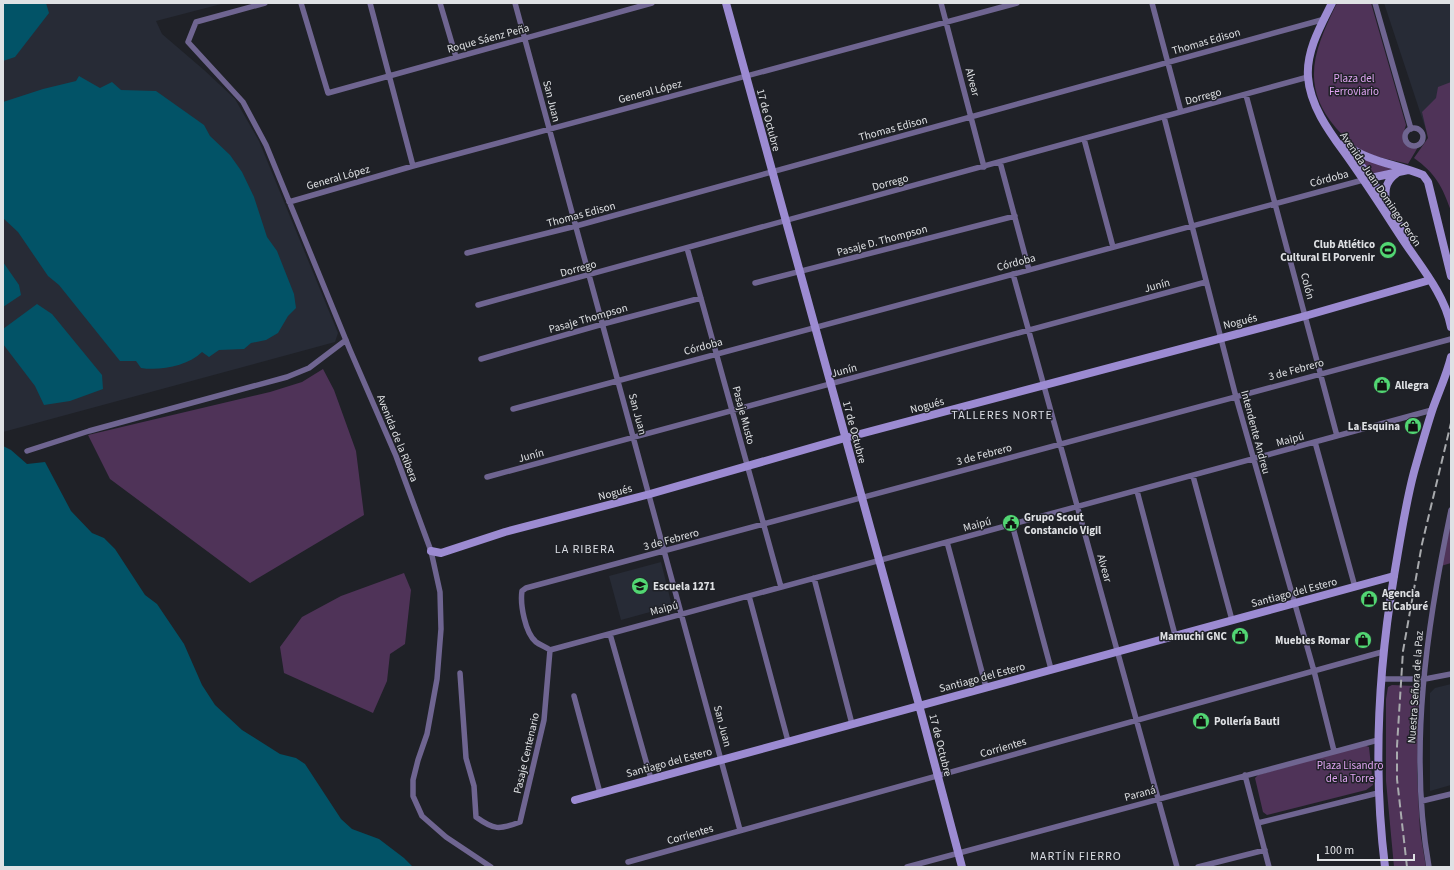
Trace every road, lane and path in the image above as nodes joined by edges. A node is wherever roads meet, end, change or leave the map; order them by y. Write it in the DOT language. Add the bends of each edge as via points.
graph roads {
  1 [pos="265,3"];
  2 [pos="301,3"];
  3 [pos="370,3"];
  4 [pos="440,3"];
  5 [pos="516,3"];
  6 [pos="652,3"];
  7 [pos="726,3"];
  8 [pos="941,3"];
  9 [pos="1017,3"];
  10 [pos="1152,3"];
  11 [pos="1332,3"];
  12 [pos="1375,3"];
  13 [pos="1325,19"];
  14 [pos="947,22"];
  15 [pos="526,38"];
  16 [pos="456,57"];
  17 [pos="1168,62"];
  18 [pos="389,76"];
  19 [pos="746,76"];
  20 [pos="1308,78"];
  21 [pos="1246,95"];
  22 [pos="1181,112"];
  23 [pos="972,116"];
  24 [pos="1164,117"];
  25 [pos="1324,120"];
  26 [pos="549,129"];
  27 [pos="1411,129"];
  28 [pos="1084,139"];
  29 [pos="1344,143"];
  30 [pos="1000,162"];
  31 [pos="413,166"];
  32 [pos="984,167"];
  33 [pos="1411,170"];
  34 [pos="772,172"];
  35 [pos="1399,172"];
  36 [pos="1367,179"];
  37 [pos="1386,201"];
  38 [pos="290,202"];
  39 [pos="1275,204"];
  40 [pos="1015,216"];
  41 [pos="786,221"];
  42 [pos="576,226"];
  43 [pos="1192,226"];
  44 [pos="1113,247"];
  45 [pos="687,248"];
  46 [pos="467,253"];
  47 [pos="1029,270"];
  48 [pos="1423,270"];
  49 [pos="799,272"];
  50 [pos="1013,274"];
  51 [pos="590,275"];
  52 [pos="1451,276"];
  53 [pos="1430,280"];
  54 [pos="1206,282"];
  55 [pos="755,283"];
  56 [pos="701,298"];
  57 [pos="478,305"];
  58 [pos="1305,316"];
  59 [pos="603,324"];
  60 [pos="1451,327"];
  61 [pos="815,328"];
  62 [pos="1028,330"];
  63 [pos="1221,337"];
  64 [pos="1451,339"];
  65 [pos="346,340"];
  66 [pos="717,354"];
  67 [pos="1451,357"];
  68 [pos="481,359"];
  69 [pos="1320,373"];
  70 [pos="619,380"];
  71 [pos="830,384"];
  72 [pos="1044,385"];
  73 [pos="1236,397"];
  74 [pos="513,409"];
  75 [pos="1432,410"];
  76 [pos="732,411"];
  77 [pos="1337,436"];
  78 [pos="634,438"];
  79 [pos="845,438"];
  80 [pos="1315,442"];
  81 [pos="1060,444"];
  82 [pos="27,451"];
  83 [pos="1253,459"];
  84 [pos="747,466"];
  85 [pos="1192,476"];
  86 [pos="487,477"];
  87 [pos="1137,491"];
  88 [pos="650,494"];
  89 [pos="861,498"];
  90 [pos="1077,507"];
  91 [pos="1451,510"];
  92 [pos="763,524"];
  93 [pos="1012,524"];
  94 [pos="947,542"];
  95 [pos="431,551"];
  96 [pos="665,551"];
  97 [pos="879,561"];
  98 [pos="1394,576"];
  99 [pos="814,578"];
  100 [pos="781,587"];
  101 [pos="1355,587"];
  102 [pos="749,596"];
  103 [pos="1293,603"];
  104 [pos="682,614"];
  105 [pos="1232,620"];
  106 [pos="610,634"];
  107 [pos="1176,635"];
  108 [pos="550,650"];
  109 [pos="1117,651"];
  110 [pos="1382,652"];
  111 [pos="1051,669"];
  112 [pos="1314,671"];
  113 [pos="460,673"];
  114 [pos="1451,674"];
  115 [pos="1382,678"];
  116 [pos="1425,679"];
  117 [pos="986,687"];
  118 [pos="574,696"];
  119 [pos="920,705"];
  120 [pos="1136,720"];
  121 [pos="852,724"];
  122 [pos="1378,740"];
  123 [pos="788,741"];
  124 [pos="1334,751"];
  125 [pos="721,760"];
  126 [pos="1245,775"];
  127 [pos="938,776"];
  128 [pos="651,779"];
  129 [pos="600,793"];
  130 [pos="1378,794"];
  131 [pos="1451,794"];
  132 [pos="1158,799"];
  133 [pos="575,800"];
  134 [pos="1422,801"];
  135 [pos="1258,823"];
  136 [pos="740,830"];
  137 [pos="1265,850"];
  138 [pos="958,853"];
  139 [pos="628,862"];
  140 [pos="491,867"];
  141 [pos="907,867"];
  142 [pos="962,867"];
  143 [pos="1177,867"];
  144 [pos="1198,867"];
  145 [pos="1269,867"];
  146 [pos="1385,867"];
  147 [pos="1429,867"];
  1 -- 38 [label="street, Avenida de la Ribera" via="196,22 188,42 243,102 266,145"];
  2 -- 18 [label="street, Roque Sáenz Peña" via="328,93"];
  3 -- 18 [label="street"];
  4 -- 16 [label="street"];
  5 -- 15 [label="street, San Juan"];
  6 -- 15 [label="street, Roque Sáenz Peña"];
  7 -- 19 [label="street, 17 de Octubre"];
  8 -- 14 [label="street, Alvear"];
  9 -- 14 [label="street, General López"];
  10 -- 17 [label="street"];
  11 -- 13 [label="street, Avenida Juan Domingo Perón"];
  12 -- 27 [label="street"];
  13 -- 17 [label="street, Thomas Edison"];
  13 -- 20 [label="street, Avenida Juan Domingo Perón" via="1315,41"];
  14 -- 19 [label="street, General López"];
  14 -- 23 [label="street, Alvear"];
  15 -- 16 [label="street, Roque Sáenz Peña"];
  15 -- 26 [label="street, San Juan"];
  16 -- 18 [label="street, Roque Sáenz Peña"];
  17 -- 22 [label="street"];
  17 -- 23 [label="street, Thomas Edison"];
  18 -- 31 [label="street"];
  19 -- 26 [label="street, General López"];
  19 -- 34 [label="street, 17 de Octubre"];
  20 -- 21 [label="street, Dorrego"];
  20 -- 25 [label="street, Avenida Juan Domingo Perón" via="1315,105"];
  21 -- 22 [label="street, Dorrego"];
  21 -- 39 [label="street, Colón"];
  22 -- 24 [label="street, Dorrego"];
  23 -- 32 [label="street, Alvear"];
  23 -- 34 [label="street, Thomas Edison"];
  24 -- 28 [label="street, Dorrego"];
  24 -- 43 [label="street, Intendente Andreu"];
  25 -- 29 [label="street, Avenida Juan Domingo Perón"];
  25 -- 36 [label="street, Avenida Juan Domingo Perón" via="1329,133"];
  26 -- 31 [label="street, General López"];
  26 -- 42 [label="street, San Juan"];
  28 -- 30 [label="street, Dorrego"];
  28 -- 44 [label="street"];
  29 -- 33 [label="street" via="1366,158"];
  29 -- 36 [label="street, Avenida Juan Domingo Perón"];
  30 -- 32 [label="street, Dorrego"];
  30 -- 40 [label="street"];
  31 -- 38 [label="street, General López"];
  32 -- 41 [label="street, Dorrego"];
  33 -- 35 [label="street, Córdoba"];
  33 -- 52 [label="street" via="1423,175 1428,182"];
  34 -- 41 [label="street, 17 de Octubre"];
  34 -- 42 [label="street, Thomas Edison"];
  35 -- 36 [label="street, Córdoba"];
  35 -- 37 [label="street" via="1392,176 1386,185"];
  36 -- 37 [label="street, Avenida Juan Domingo Perón"];
  36 -- 39 [label="street, Córdoba"];
  36 -- 48 [label="street, Avenida Juan Domingo Perón"];
  37 -- 48 [label="street, Avenida Juan Domingo Perón" via="1414,248"];
  38 -- 65 [label="street, Avenida de la Ribera"];
  39 -- 43 [label="street, Córdoba"];
  39 -- 58 [label="street, Colón"];
  40 -- 47 [label="street"];
  40 -- 49 [label="street, Pasaje D. Thompson"];
  41 -- 45 [label="street, Dorrego"];
  41 -- 49 [label="street, 17 de Octubre"];
  42 -- 46 [label="street, Thomas Edison"];
  42 -- 51 [label="street, San Juan"];
  43 -- 44 [label="street, Córdoba"];
  43 -- 54 [label="street, Intendente Andreu"];
  44 -- 47 [label="street, Córdoba"];
  45 -- 51 [label="street, Dorrego"];
  45 -- 56 [label="street, Pasaje Musto"];
  47 -- 50 [label="street, Córdoba"];
  48 -- 53 [label="street, Avenida Juan Domingo Perón"];
  49 -- 55 [label="street, Pasaje D. Thompson"];
  49 -- 61 [label="street, 17 de Octubre"];
  50 -- 61 [label="street, Córdoba"];
  50 -- 62 [label="street, Alvear"];
  51 -- 57 [label="street, Dorrego"];
  51 -- 59 [label="street, San Juan"];
  53 -- 58 [label="street, Nogués"];
  53 -- 60 [label="street, Avenida Juan Domingo Perón" via="1444,306"];
  54 -- 62 [label="street, Junín"];
  54 -- 63 [label="street, Intendente Andreu"];
  56 -- 59 [label="street, Pasaje Thompson"];
  56 -- 66 [label="street, Pasaje Musto"];
  58 -- 63 [label="street, Nogués"];
  58 -- 69 [label="street, Colón"];
  59 -- 68 [label="street, Pasaje Thompson"];
  59 -- 70 [label="street, San Juan"];
  61 -- 66 [label="street, Córdoba"];
  61 -- 71 [label="street, 17 de Octubre"];
  62 -- 71 [label="street, Junín"];
  62 -- 72 [label="street, Alvear"];
  63 -- 72 [label="street, Nogués"];
  63 -- 73 [label="street, Intendente Andreu"];
  64 -- 69 [label="street, 3 de Febrero"];
  65 -- 82 [label="street" via="309,368 287,377 89,431"];
  65 -- 95 [label="street, Avenida de la Ribera" via="396,456"];
  66 -- 70 [label="street, Córdoba"];
  66 -- 76 [label="street, Pasaje Musto"];
  67 -- 75 [label="street"];
  69 -- 73 [label="street, 3 de Febrero"];
  69 -- 77 [label="street, Colón"];
  70 -- 74 [label="street, Córdoba"];
  70 -- 78 [label="street, San Juan"];
  71 -- 76 [label="street, Junín"];
  71 -- 79 [label="street, 17 de Octubre"];
  72 -- 79 [label="street, Nogués"];
  72 -- 81 [label="street, Alvear"];
  73 -- 81 [label="street, 3 de Febrero"];
  73 -- 83 [label="street, Intendente Andreu"];
  75 -- 77 [label="street, Maipú"];
  75 -- 98 [label="street" via="1406,507"];
  76 -- 78 [label="street, Junín"];
  76 -- 84 [label="street, Pasaje Musto"];
  77 -- 80 [label="street, Maipú"];
  78 -- 86 [label="street, Junín"];
  78 -- 88 [label="street, San Juan"];
  79 -- 84 [label="street, Nogués"];
  79 -- 89 [label="street, 17 de Octubre"];
  80 -- 83 [label="street, Maipú"];
  80 -- 101 [label="street"];
  81 -- 89 [label="street, 3 de Febrero"];
  81 -- 90 [label="street, Alvear"];
  83 -- 85 [label="street, Maipú"];
  83 -- 103 [label="street, Intendente Andreu"];
  84 -- 88 [label="street, Nogués"];
  84 -- 92 [label="street, Pasaje Musto"];
  85 -- 87 [label="street, Maipú"];
  85 -- 105 [label="street"];
  87 -- 90 [label="street, Maipú"];
  87 -- 107 [label="street"];
  88 -- 95 [label="street, Nogués" via="505,532 441,553"];
  88 -- 96 [label="street, San Juan"];
  89 -- 92 [label="street, 3 de Febrero"];
  89 -- 97 [label="street, 17 de Octubre"];
  90 -- 93 [label="street, Maipú"];
  90 -- 109 [label="street, Alvear"];
  91 -- 116 [label="street, Nuestra Señora de la Paz" via="1430,622"];
  92 -- 96 [label="street, 3 de Febrero"];
  92 -- 100 [label="street, Pasaje Musto"];
  93 -- 94 [label="street, Maipú"];
  93 -- 111 [label="street"];
  94 -- 97 [label="street, Maipú"];
  94 -- 117 [label="street"];
  95 -- 140 [label="street, Avenida de la Ribera" via="440,592 441,629 437,679 427,734 418,760 413,796 422,816 446,837"];
  96 -- 104 [label="street, San Juan"];
  96 -- 108 [label="street, 3 de Febrero" via="522,591 522,608 531,635 536,642"];
  97 -- 99 [label="street, Maipú"];
  97 -- 119 [label="street, 17 de Octubre"];
  98 -- 101 [label="street, Santiago del Estero"];
  98 -- 110 [label="street"];
  99 -- 100 [label="street, Maipú"];
  99 -- 121 [label="street"];
  100 -- 102 [label="street, Maipú"];
  101 -- 103 [label="street, Santiago del Estero"];
  102 -- 104 [label="street, Maipú"];
  102 -- 123 [label="street"];
  103 -- 105 [label="street, Santiago del Estero"];
  103 -- 112 [label="street, Intendente Andreu"];
  104 -- 106 [label="street, Maipú"];
  104 -- 125 [label="street, San Juan"];
  105 -- 107 [label="street, Santiago del Estero"];
  106 -- 108 [label="street, Maipú"];
  106 -- 128 [label="street"];
  107 -- 109 [label="street, Santiago del Estero"];
  108 -- 113 [label="street, Pasaje Centenario" via="544,720 520,822 506,828 489,827 476,817 474,786 466,758"];
  109 -- 111 [label="street, Santiago del Estero"];
  109 -- 120 [label="street, Alvear"];
  110 -- 112 [label="street, Corrientes"];
  110 -- 115 [label="street"];
  111 -- 117 [label="street, Santiago del Estero"];
  112 -- 120 [label="street, Corrientes"];
  112 -- 124 [label="street, Intendente Andreu"];
  114 -- 116 [label="street"];
  115 -- 116 [label="street"];
  115 -- 122 [label="street"];
  116 -- 134 [label="street, Nuestra Señora de la Paz"];
  117 -- 119 [label="street, Santiago del Estero"];
  118 -- 129 [label="street"];
  119 -- 121 [label="street, Santiago del Estero"];
  119 -- 127 [label="street, 17 de Octubre"];
  120 -- 127 [label="street, Corrientes"];
  120 -- 132 [label="street, Alvear"];
  121 -- 123 [label="street, Santiago del Estero"];
  122 -- 124 [label="street, Paraná"];
  122 -- 130 [label="street"];
  123 -- 125 [label="street, Santiago del Estero"];
  124 -- 126 [label="street, Paraná"];
  125 -- 128 [label="street, Santiago del Estero"];
  125 -- 136 [label="street, San Juan"];
  126 -- 132 [label="street, Paraná"];
  126 -- 135 [label="street"];
  127 -- 136 [label="street, Corrientes"];
  127 -- 138 [label="street, 17 de Octubre"];
  128 -- 129 [label="street, Santiago del Estero"];
  129 -- 133 [label="street, Santiago del Estero"];
  130 -- 135 [label="street"];
  130 -- 146 [label="street"];
  131 -- 134 [label="street"];
  132 -- 138 [label="street, Paraná"];
  132 -- 143 [label="street, Alvear"];
  134 -- 147 [label="street, Nuestra Señora de la Paz"];
  135 -- 137 [label="street"];
  136 -- 139 [label="street, Corrientes"];
  137 -- 144 [label="street"];
  137 -- 145 [label="street"];
  138 -- 141 [label="street, Paraná"];
  138 -- 142 [label="street, 17 de Octubre"];
}
